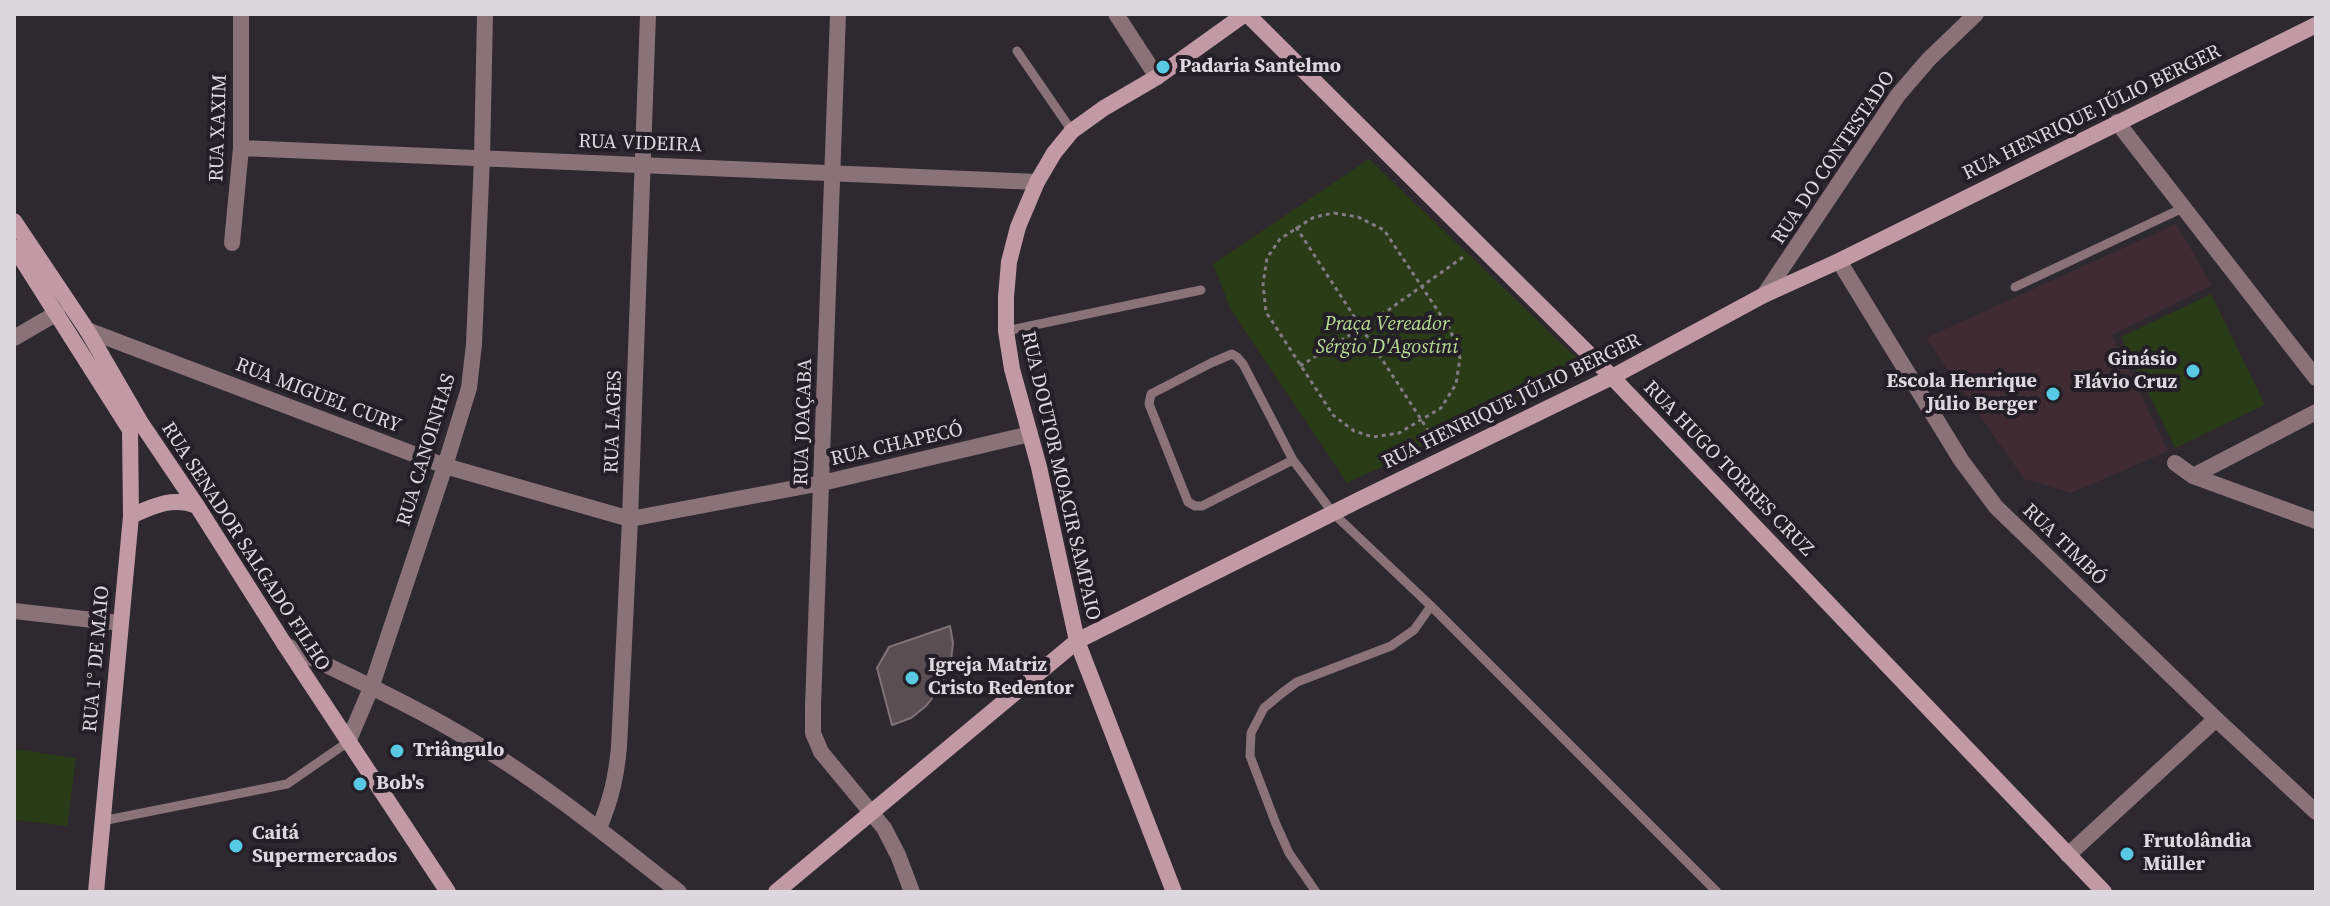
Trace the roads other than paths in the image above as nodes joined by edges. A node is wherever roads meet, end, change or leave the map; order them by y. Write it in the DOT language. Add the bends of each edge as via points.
graph roads {
  1 [pos="241,14"];
  2 [pos="485,14"];
  3 [pos="648,14"];
  4 [pos="838,14"];
  5 [pos="1116,14"];
  6 [pos="1246,14"];
  7 [pos="1976,14"];
  8 [pos="2316,25"];
  9 [pos="1017,51"];
  10 [pos="1157,77"];
  11 [pos="2117,122"];
  12 [pos="1072,131"];
  13 [pos="241,148"];
  14 [pos="482,158"];
  15 [pos="643,164"];
  16 [pos="831,172"];
  17 [pos="1037,182"];
  18 [pos="2185,207"];
  19 [pos="14,221"];
  20 [pos="232,243"];
  21 [pos="14,247"];
  22 [pos="1839,261"];
  23 [pos="2015,287"];
  24 [pos="1201,290"];
  25 [pos="1764,295"];
  26 [pos="57,313"];
  27 [pos="87,330"];
  28 [pos="1006,331"];
  29 [pos="14,338"];
  30 [pos="1612,377"];
  31 [pos="2316,378"];
  32 [pos="2316,412"];
  33 [pos="136,427"];
  34 [pos="1030,434"];
  35 [pos="1293,460"];
  36 [pos="2175,463"];
  37 [pos="445,466"];
  38 [pos="2193,476"];
  39 [pos="822,483"];
  40 [pos="197,506"];
  41 [pos="1333,513"];
  42 [pos="131,516"];
  43 [pos="630,519"];
  44 [pos="2316,521"];
  45 [pos="1431,606"];
  46 [pos="14,611"];
  47 [pos="120,623"];
  48 [pos="1077,641"];
  49 [pos="285,645"];
  50 [pos="371,688"];
  51 [pos="2216,719"];
  52 [pos="348,742"];
  53 [pos="871,812"];
  54 [pos="2316,812"];
  55 [pos="102,821"];
  56 [pos="599,828"];
  57 [pos="2068,855"];
  58 [pos="96,892"];
  59 [pos="448,892"];
  60 [pos="679,892"];
  61 [pos="776,892"];
  62 [pos="912,892"];
  63 [pos="1174,892"];
  64 [pos="1316,892"];
  65 [pos="1717,892"];
  66 [pos="2104,892"];
  1 -- 13 [label="street, RUA XAXIM"];
  2 -- 14 [label="street, RUA CANOINHAS"];
  3 -- 15 [label="street, RUA LAGES"];
  4 -- 16 [label="street, RUA JOAÇABA"];
  5 -- 10 [label="street"];
  6 -- 10 [label="street, RUA DOUTOR MOACIR SAMPAIO"];
  6 -- 30 [label="street, RUA HUGO TORRES CRUZ"];
  7 -- 25 [label="street, RUA DO CONTESTADO" via="1898,95"];
  8 -- 11 [label="street, RUA HENRIQUE JÚLIO BERGER"];
  9 -- 12 [label="lane"];
  10 -- 12 [label="street, RUA DOUTOR MOACIR SAMPAIO"];
  11 -- 18 [label="street"];
  11 -- 22 [label="street, RUA HENRIQUE JÚLIO BERGER"];
  12 -- 17 [label="street, RUA DOUTOR MOACIR SAMPAIO"];
  13 -- 14 [label="street, RUA VIDEIRA"];
  13 -- 20 [label="street, RUA XAXIM"];
  14 -- 15 [label="street, RUA VIDEIRA"];
  14 -- 37 [label="street, RUA CANOINHAS" via="472,368"];
  15 -- 16 [label="street, RUA VIDEIRA"];
  15 -- 43 [label="street, RUA LAGES"];
  16 -- 17 [label="street, RUA VIDEIRA"];
  16 -- 39 [label="street, RUA JOAÇABA"];
  17 -- 28 [label="street, RUA DOUTOR MOACIR SAMPAIO" via="1009,262"];
  18 -- 23 [label="lane"];
  18 -- 31 [label="street"];
  19 -- 27 [label="street, RUA SENADOR SALGADO FILHO"];
  21 -- 26 [label="street, RUA SENADOR SALGADO FILHO"];
  22 -- 25 [label="street, RUA HENRIQUE JÚLIO BERGER"];
  22 -- 51 [label="street, RUA TIMBÓ" via="1961,460 1996,507"];
  24 -- 28 [label="lane"];
  25 -- 30 [label="street, RUA HENRIQUE JÚLIO BERGER"];
  26 -- 29 [label="street"];
  26 -- 33 [label="street, RUA SENADOR SALGADO FILHO"];
  27 -- 33 [label="street, RUA SENADOR SALGADO FILHO"];
  27 -- 37 [label="street, RUA MIGUEL CURY"];
  28 -- 34 [label="street, RUA DOUTOR MOACIR SAMPAIO"];
  30 -- 41 [label="street, RUA HENRIQUE JÚLIO BERGER"];
  30 -- 57 [label="street, RUA HUGO TORRES CRUZ"];
  32 -- 38 [label="street"];
  33 -- 40 [label="street, RUA SENADOR SALGADO FILHO"];
  33 -- 42 [label="street, RUA 1° DE MAIO"];
  34 -- 39 [label="street, RUA CHAPECÓ"];
  34 -- 48 [label="street, RUA DOUTOR MOACIR SAMPAIO"];
  35 -- 35 [label="lane" via="1243,364 1232,354 1151,394 1149,404 1188,502 1195,506"];
  35 -- 41 [label="lane"];
  36 -- 38 [label="street"];
  37 -- 43 [label="street, RUA MIGUEL CURY"];
  37 -- 50 [label="street, RUA CANOINHAS"];
  38 -- 44 [label="street"];
  39 -- 43 [label="street, RUA CHAPECÓ"];
  39 -- 53 [label="street, RUA JOAÇABA" via="813,733 821,752"];
  40 -- 42 [label="street" via="176,500"];
  40 -- 49 [label="street, RUA SENADOR SALGADO FILHO"];
  41 -- 45 [label="lane"];
  41 -- 48 [label="street, RUA HENRIQUE JÚLIO BERGER"];
  42 -- 47 [label="street, RUA 1° DE MAIO"];
  43 -- 56 [label="street, RUA LAGES" via="616,776"];
  45 -- 64 [label="lane" via="1414,630 1391,646 1297,682 1264,708 1251,733 1250,756 1276,824"];
  45 -- 65 [label="lane"];
  46 -- 47 [label="street"];
  47 -- 55 [label="street, RUA 1° DE MAIO"];
  48 -- 53 [label="street, RUA HENRIQUE JÚLIO BERGER"];
  48 -- 63 [label="street, RUA DOUTOR MOACIR SAMPAIO"];
  49 -- 50 [label="street"];
  49 -- 52 [label="street, RUA SENADOR SALGADO FILHO"];
  50 -- 52 [label="street, RUA CANOINHAS"];
  50 -- 56 [label="street" via="462,735"];
  51 -- 54 [label="street, RUA TIMBÓ"];
  51 -- 57 [label="street"];
  52 -- 55 [label="lane" via="287,784"];
  52 -- 59 [label="street, RUA SENADOR SALGADO FILHO"];
  53 -- 61 [label="street, RUA HENRIQUE JÚLIO BERGER"];
  53 -- 62 [label="street, RUA JOAÇABA" via="892,843"];
  55 -- 58 [label="street, RUA 1° DE MAIO"];
  56 -- 60 [label="street"];
  57 -- 66 [label="street, RUA HUGO TORRES CRUZ"];
}
